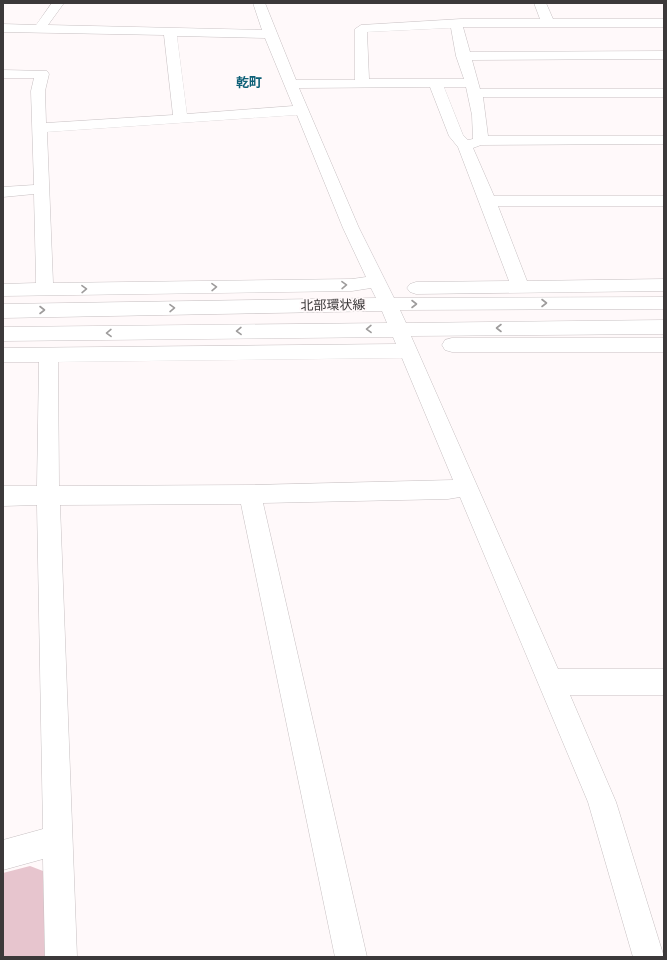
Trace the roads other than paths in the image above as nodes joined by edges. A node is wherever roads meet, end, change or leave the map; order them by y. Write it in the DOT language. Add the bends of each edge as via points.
graph roads {
  1 [pos="58,3"];
  2 [pos="259,3"];
  3 [pos="540,3"];
  4 [pos="548,23"];
  5 [pos="664,23"];
  6 [pos="456,24"];
  7 [pos="3,28"];
  8 [pos="39,29"];
  9 [pos="170,32"];
  10 [pos="270,34"];
  11 [pos="463,56"];
  12 [pos="664,56"];
  13 [pos="3,74"];
  14 [pos="362,83"];
  15 [pos="435,83"];
  16 [pos="292,84"];
  17 [pos="472,88"];
  18 [pos="664,93"];
  19 [pos="303,110"];
  20 [pos="181,119"];
  21 [pos="40,128"];
  22 [pos="664,140"];
  23 [pos="472,144"];
  24 [pos="42,189"];
  25 [pos="3,192"];
  26 [pos="488,201"];
  27 [pos="664,201"];
  28 [pos="375,281"];
  29 [pos="664,285"];
  30 [pos="498,287"];
  31 [pos="520,287"];
  32 [pos="416,288"];
  33 [pos="44,289"];
  34 [pos="3,290"];
  35 [pos="664,303"];
  36 [pos="388,304"];
  37 [pos="449,304"];
  38 [pos="3,311"];
  39 [pos="590,327"];
  40 [pos="664,327"];
  41 [pos="397,328"];
  42 [pos="3,334"];
  43 [pos="452,345"];
  44 [pos="633,345"];
  45 [pos="664,345"];
  46 [pos="407,351"];
  47 [pos="3,355"];
  48 [pos="50,355"];
  49 [pos="467,487"];
  50 [pos="250,494"];
  51 [pos="48,495"];
  52 [pos="3,496"];
  53 [pos="550,682"];
  54 [pos="664,682"];
  55 [pos="57,840"];
  56 [pos="3,855"];
  57 [pos="62,957"];
  58 [pos="351,957"];
  59 [pos="649,957"];
  1 -- 8 [label="street"];
  2 -- 10 [label="street"];
  3 -- 4 [label="street"];
  4 -- 5 [label="street"];
  4 -- 6 [label="street"];
  6 -- 11 [label="street"];
  6 -- 14 [label="street" via="361,29"];
  7 -- 8 [label="street"];
  8 -- 9 [label="street"];
  9 -- 10 [label="street"];
  9 -- 20 [label="street"];
  10 -- 16 [label="street"];
  11 -- 12 [label="street"];
  11 -- 17 [label="street"];
  13 -- 21 [label="street" via="42,74 38,90"];
  14 -- 15 [label="street"];
  14 -- 16 [label="street"];
  15 -- 17 [label="street"];
  15 -- 23 [label="street" via="456,136"];
  16 -- 19 [label="street"];
  17 -- 18 [label="street"];
  17 -- 23 [label="street" via="481,131"];
  19 -- 20 [label="street"];
  19 -- 28 [label="street"];
  20 -- 21 [label="street"];
  21 -- 24 [label="street"];
  22 -- 23 [label="street"];
  23 -- 26 [label="street"];
  24 -- 25 [label="street"];
  24 -- 33 [label="street"];
  26 -- 27 [label="street"];
  26 -- 31 [label="street"];
  33 -- 28 [label="street, one-way" via="352,285"];
  28 -- 36 [label="street"];
  29 -- 31 [label="street"];
  30 -- 31 [label="street"];
  30 -- 32 [label="street"];
  30 -- 37 [label="street"];
  33 -- 34 [label="street"];
  37 -- 35 [label="street, 北部環状線, one-way"];
  36 -- 37 [label="street, 北部環状線, one-way"];
  38 -- 36 [label="street, 北部環状線, one-way"];
  36 -- 41 [label="street"];
  39 -- 40 [label="street, 北部環状線"];
  39 -- 41 [label="street, 北部環状線, one-way"];
  39 -- 44 [label="street"];
  41 -- 42 [label="street, 北部環状線, one-way"];
  41 -- 46 [label="street"];
  43 -- 44 [label="street"];
  44 -- 45 [label="street"];
  46 -- 48 [label="street"];
  46 -- 49 [label="street"];
  47 -- 48 [label="street"];
  48 -- 51 [label="street"];
  49 -- 50 [label="street" via="448,490"];
  49 -- 53 [label="street"];
  50 -- 51 [label="street"];
  50 -- 58 [label="street"];
  51 -- 52 [label="street"];
  51 -- 55 [label="street"];
  53 -- 54 [label="street"];
  53 -- 59 [label="street" via="602,802"];
  55 -- 56 [label="street"];
  55 -- 57 [label="street"];
}
